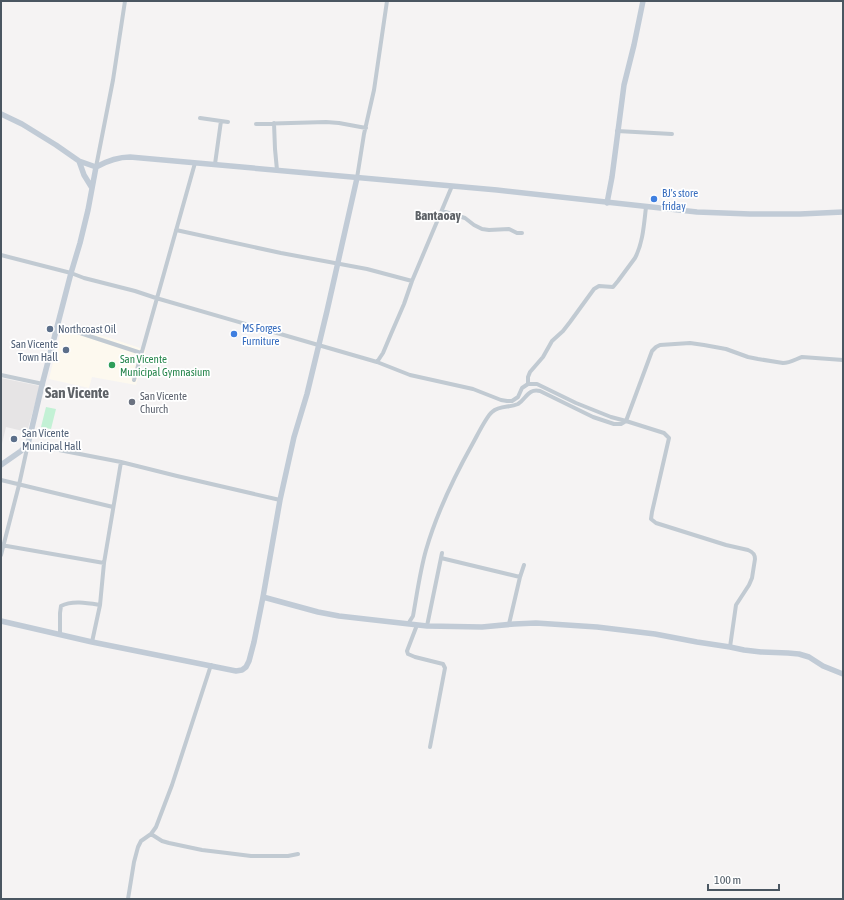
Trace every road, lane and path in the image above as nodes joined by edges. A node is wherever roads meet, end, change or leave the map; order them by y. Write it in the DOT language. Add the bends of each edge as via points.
graph roads {
  1 [pos="125,1"];
  2 [pos="387,1"];
  3 [pos="643,1"];
  4 [pos="1,114"];
  5 [pos="200,118"];
  6 [pos="221,121"];
  7 [pos="228,122"];
  8 [pos="274,123"];
  9 [pos="256,124"];
  10 [pos="366,128"];
  11 [pos="617,131"];
  12 [pos="672,134"];
  13 [pos="79,161"];
  14 [pos="195,162"];
  15 [pos="215,164"];
  16 [pos="96,167"];
  17 [pos="277,170"];
  18 [pos="357,178"];
  19 [pos="452,186"];
  20 [pos="92,188"];
  21 [pos="607,203"];
  22 [pos="646,207"];
  23 [pos="442,211"];
  24 [pos="843,212"];
  25 [pos="176,230"];
  26 [pos="522,233"];
  27 [pos="1,255"];
  28 [pos="337,264"];
  29 [pos="71,273"];
  30 [pos="412,281"];
  31 [pos="156,298"];
  32 [pos="58,327"];
  33 [pos="318,344"];
  34 [pos="141,353"];
  35 [pos="843,360"];
  36 [pos="377,362"];
  37 [pos="1,375"];
  38 [pos="134,380"];
  39 [pos="43,384"];
  40 [pos="528,384"];
  41 [pos="626,421"];
  42 [pos="28,444"];
  43 [pos="121,462"];
  44 [pos="1,464"];
  45 [pos="1,480"];
  46 [pos="19,485"];
  47 [pos="280,500"];
  48 [pos="113,507"];
  49 [pos="2,545"];
  50 [pos="442,553"];
  51 [pos="1,555"];
  52 [pos="441,558"];
  53 [pos="104,563"];
  54 [pos="524,565"];
  55 [pos="520,577"];
  56 [pos="263,597"];
  57 [pos="100,605"];
  58 [pos="1,621"];
  59 [pos="408,624"];
  60 [pos="509,624"];
  61 [pos="417,625"];
  62 [pos="427,626"];
  63 [pos="60,634"];
  64 [pos="92,642"];
  65 [pos="730,647"];
  66 [pos="211,665"];
  67 [pos="843,674"];
  68 [pos="430,747"];
  69 [pos="151,834"];
  70 [pos="298,854"];
  71 [pos="128,899"];
  1 -- 16 [label="street"];
  2 -- 10 [label="street"];
  3 -- 11 [label="street" via="624,85"];
  4 -- 13 [label="street" via="22,124"];
  5 -- 6 [label="street"];
  6 -- 7 [label="street"];
  6 -- 15 [label="street"];
  8 -- 9 [label="street"];
  8 -- 10 [label="street" via="326,122"];
  8 -- 17 [label="street"];
  10 -- 18 [label="street"];
  11 -- 12 [label="street"];
  11 -- 21 [label="street"];
  13 -- 16 [label="street"];
  13 -- 20 [label="street"];
  14 -- 15 [label="street"];
  14 -- 16 [label="street" via="123,157"];
  14 -- 25 [label="street"];
  15 -- 17 [label="street"];
  16 -- 20 [label="street"];
  17 -- 18 [label="street"];
  18 -- 19 [label="street"];
  18 -- 28 [label="street"];
  19 -- 21 [label="street"];
  19 -- 23 [label="street"];
  20 -- 29 [label="street"];
  21 -- 22 [label="street"];
  22 -- 24 [label="street" via="750,214"];
  22 -- 40 [label="street" via="644,228 635,258 613,286 599,286 594,289 530,372"];
  23 -- 26 [label="street" via="465,218 474,225 489,230 501,228"];
  23 -- 30 [label="street"];
  25 -- 28 [label="street"];
  25 -- 31 [label="street"];
  27 -- 29 [label="street"];
  28 -- 30 [label="street"];
  28 -- 33 [label="street"];
  29 -- 31 [label="street"];
  29 -- 32 [label="street"];
  30 -- 36 [label="street"];
  31 -- 33 [label="street"];
  31 -- 34 [label="street"];
  32 -- 34 [label="street"];
  32 -- 39 [label="street"];
  33 -- 36 [label="street"];
  33 -- 47 [label="street"];
  34 -- 38 [label="street"];
  35 -- 41 [label="street" via="802,357 783,363 704,345 660,345 652,352"];
  36 -- 40 [label="street" via="410,375 473,389 507,402 518,397 522,388"];
  37 -- 39 [label="street"];
  39 -- 42 [label="street"];
  40 -- 41 [label="street" via="541,386 576,403"];
  41 -- 59 [label="street" via="614,424 593,417 536,390 515,405 498,408 490,413 440,509 426,550 413,616"];
  41 -- 65 [label="street" via="664,433 670,440 652,512 653,521 751,551 755,556 752,578 736,605"];
  42 -- 43 [label="street"];
  42 -- 44 [label="street"];
  42 -- 46 [label="street"];
  43 -- 47 [label="street"];
  43 -- 48 [label="street"];
  45 -- 46 [label="street"];
  46 -- 48 [label="street"];
  46 -- 49 [label="street"];
  47 -- 56 [label="street"];
  48 -- 53 [label="street"];
  49 -- 51 [label="street"];
  49 -- 53 [label="street"];
  50 -- 52 [label="street"];
  52 -- 55 [label="street"];
  52 -- 62 [label="street"];
  53 -- 57 [label="street"];
  54 -- 55 [label="street"];
  55 -- 60 [label="street"];
  56 -- 59 [label="street" via="339,616"];
  56 -- 66 [label="street" via="246,667 236,670"];
  57 -- 63 [label="street" via="63,604 60,607"];
  57 -- 64 [label="street"];
  58 -- 63 [label="street"];
  59 -- 61 [label="street"];
  60 -- 62 [label="street" via="482,627"];
  60 -- 65 [label="street" via="597,627"];
  61 -- 62 [label="street"];
  61 -- 68 [label="street" via="408,654 443,664 445,668"];
  63 -- 64 [label="street"];
  64 -- 66 [label="street"];
  65 -- 67 [label="street" via="755,652 799,654"];
  66 -- 69 [label="street" via="172,785"];
  69 -- 70 [label="street" via="162,841 202,850 251,856"];
  69 -- 71 [label="street" via="144,838 138,847"];
}
